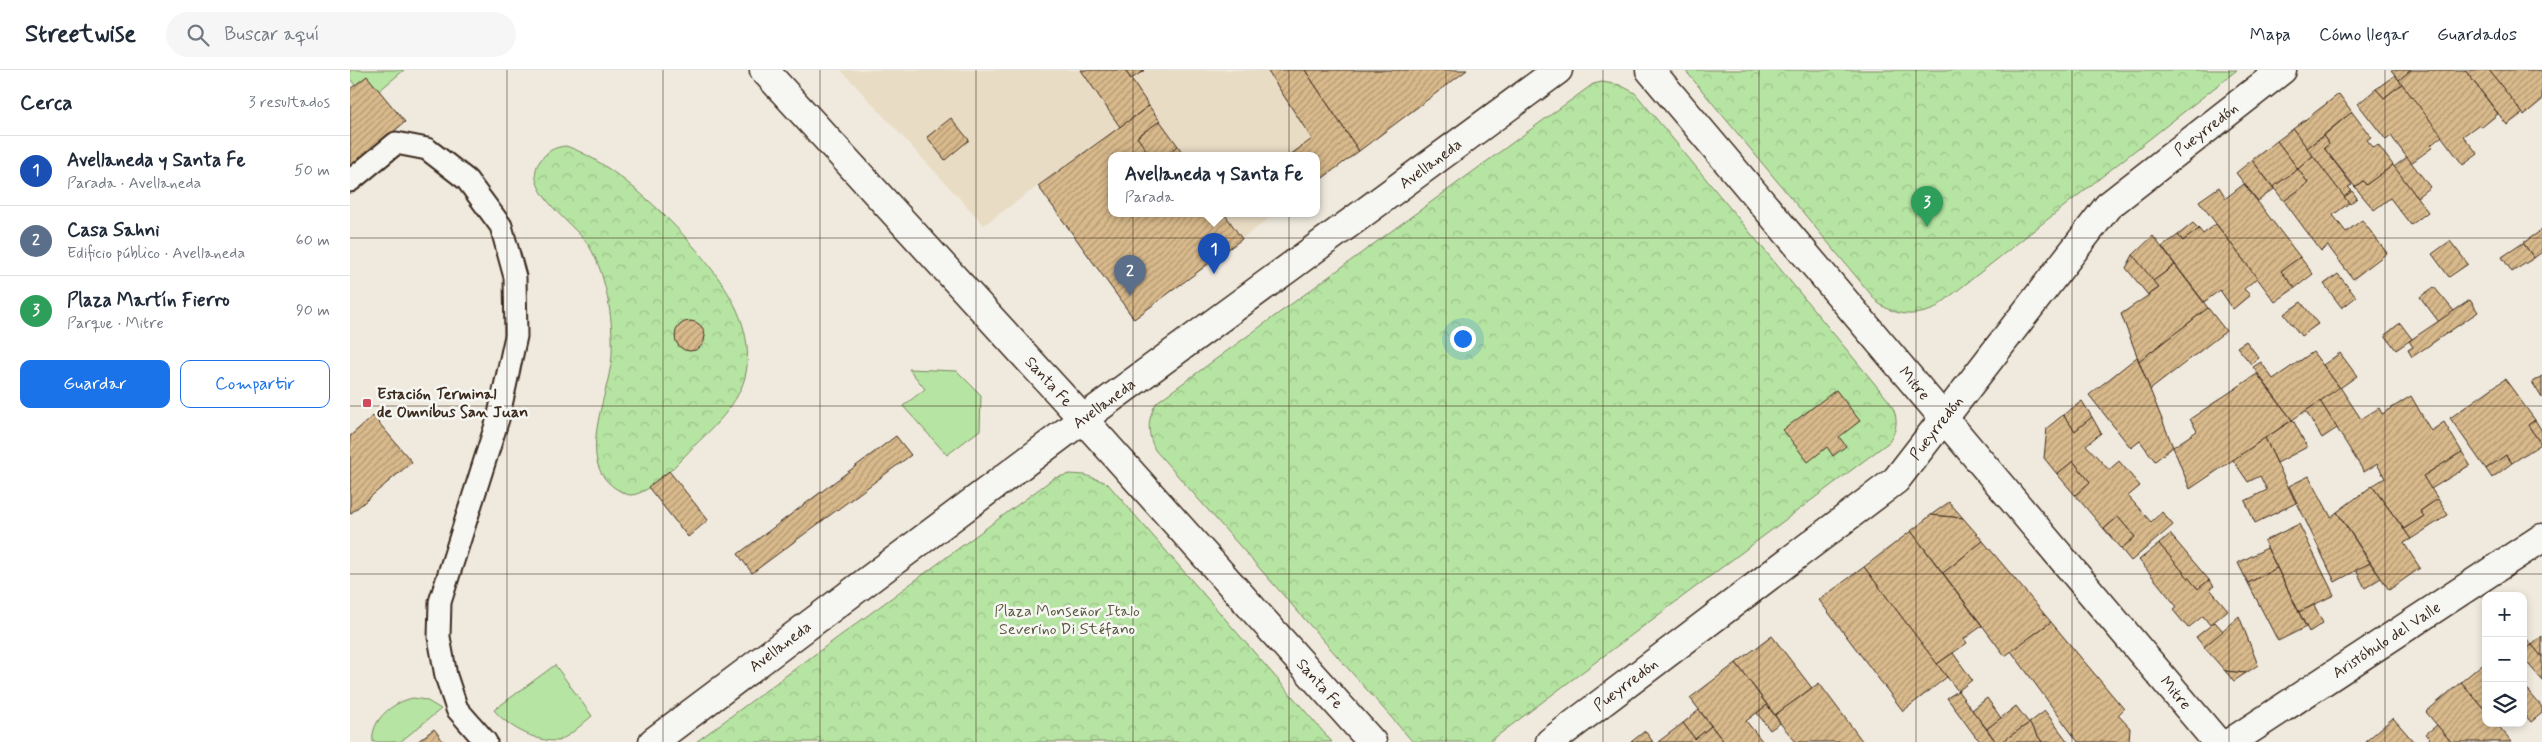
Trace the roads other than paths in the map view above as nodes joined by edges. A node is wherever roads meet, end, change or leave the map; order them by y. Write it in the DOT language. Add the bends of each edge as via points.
graph roads {
  1 [pos="764,70"];
  2 [pos="1558,70"];
  3 [pos="1650,70"];
  4 [pos="2282,70"];
  5 [pos="350,181"];
  6 [pos="1083,419"];
  7 [pos="1944,419"];
  8 [pos="2542,538"];
  9 [pos="486,742"];
  10 [pos="653,742"];
  11 [pos="1372,742"];
  12 [pos="1550,742"];
  13 [pos="2217,742"];
  14 [pos="2231,742"];
  1 -- 6 [label="street, Santa Fe"];
  2 -- 6 [label="street, Avellaneda"];
  3 -- 7 [label="street, Mitre"];
  4 -- 7 [label="street, Pueyrredón" via="2108,206"];
  5 -- 9 [label="lane" via="396,142 427,150 467,180 501,226 516,277 516,336 498,419 440,602 439,636 446,676 457,709"];
  6 -- 10 [label="street, Avellaneda"];
  6 -- 11 [label="street, Santa Fe"];
  7 -- 12 [label="street, Pueyrredón" via="1896,480"];
  7 -- 13 [label="street, Mitre"];
  8 -- 14 [label="street, Aristóbulo del Valle"];
}
